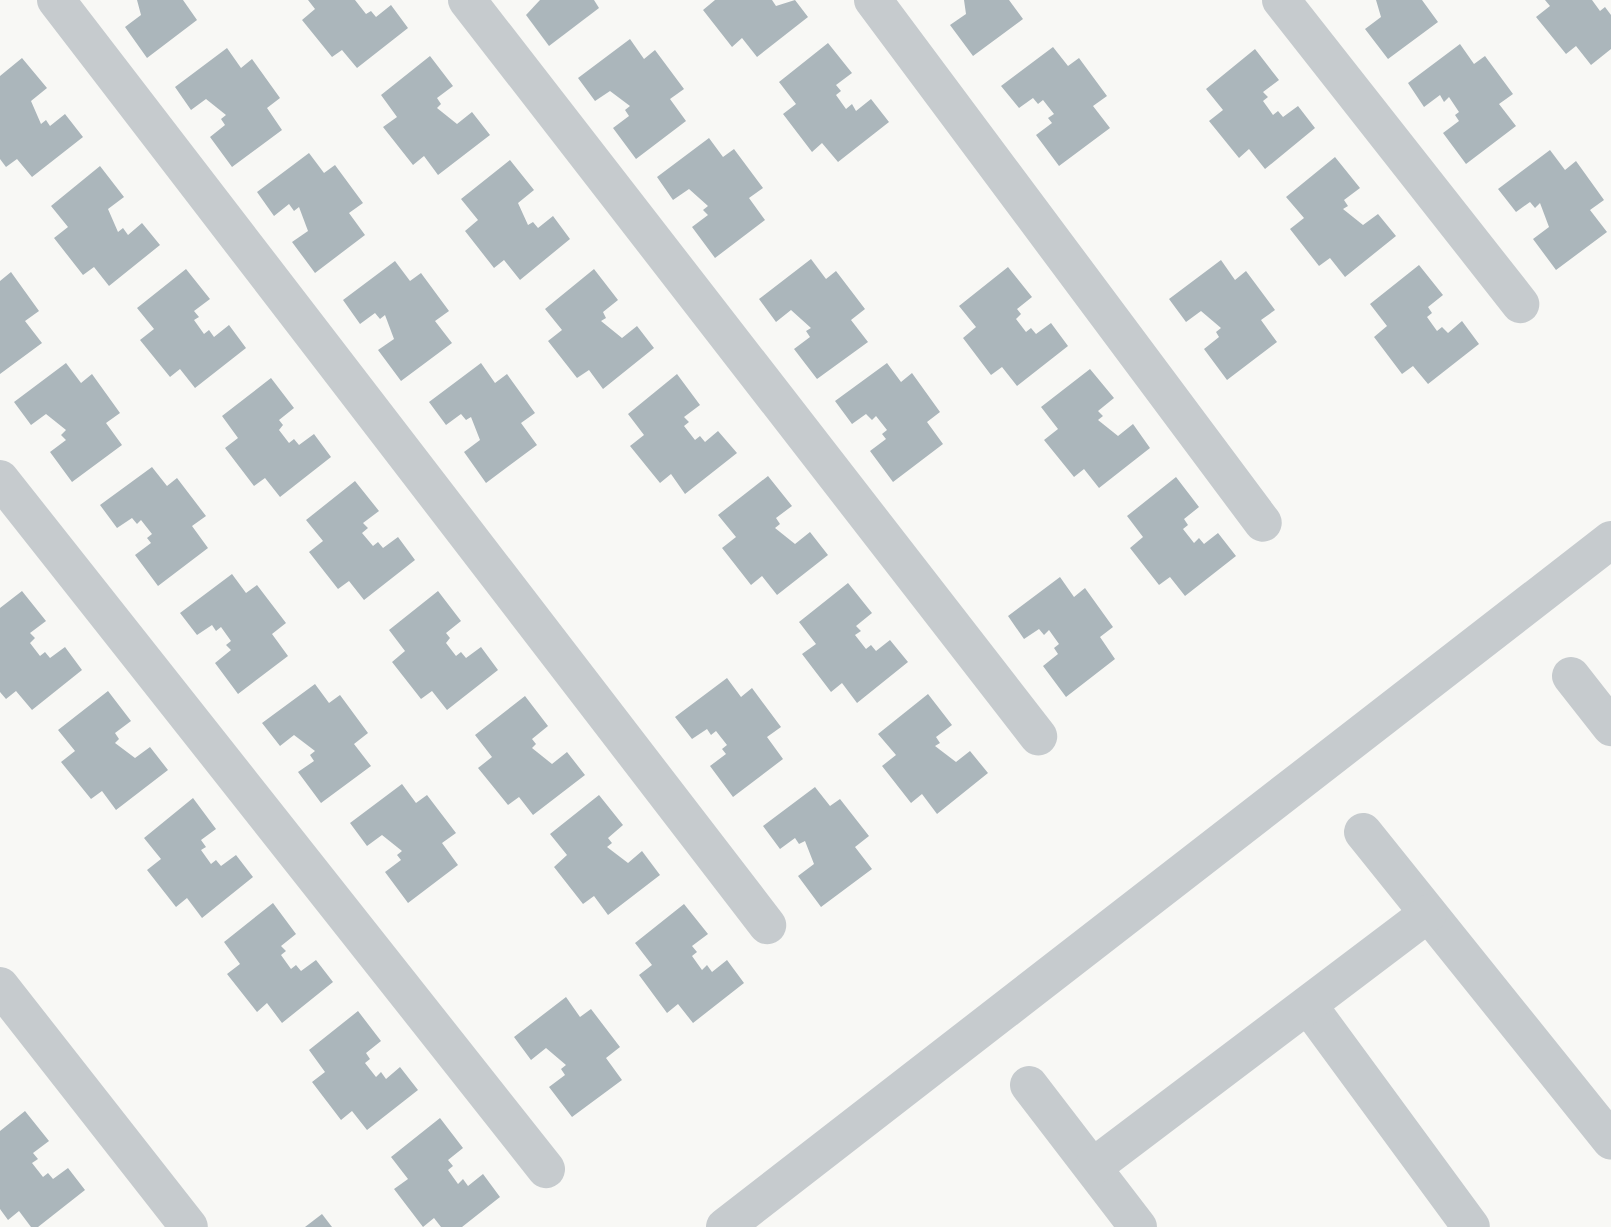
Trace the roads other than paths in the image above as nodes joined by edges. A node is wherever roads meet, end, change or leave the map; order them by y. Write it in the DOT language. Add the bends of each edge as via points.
graph roads {
  1 [pos="57,0"];
  2 [pos="467,0"];
  3 [pos="873,0"];
  4 [pos="1281,0"];
  5 [pos="1520,304"];
  6 [pos="0,479"];
  7 [pos="1263,523"];
  8 [pos="1611,540"];
  9 [pos="1571,676"];
  10 [pos="1611,727"];
  11 [pos="1038,736"];
  12 [pos="1363,832"];
  13 [pos="1428,914"];
  14 [pos="767,925"];
  15 [pos="0,986"];
  16 [pos="1308,1005"];
  17 [pos="1029,1085"];
  18 [pos="1611,1141"];
  19 [pos="1093,1167"];
  20 [pos="546,1169"];
  21 [pos="189,1227"];
  22 [pos="725,1227"];
  23 [pos="1138,1227"];
  24 [pos="1471,1227"];
  1 -- 14 [label="street"];
  2 -- 11 [label="street"];
  3 -- 7 [label="street"];
  4 -- 5 [label="street"];
  6 -- 20 [label="street"];
  8 -- 22 [label="street"];
  9 -- 10 [label="street"];
  12 -- 13 [label="street"];
  13 -- 16 [label="street"];
  13 -- 18 [label="street"];
  15 -- 21 [label="street"];
  16 -- 19 [label="street"];
  16 -- 24 [label="street"];
  17 -- 19 [label="street"];
  19 -- 23 [label="street"];
}
